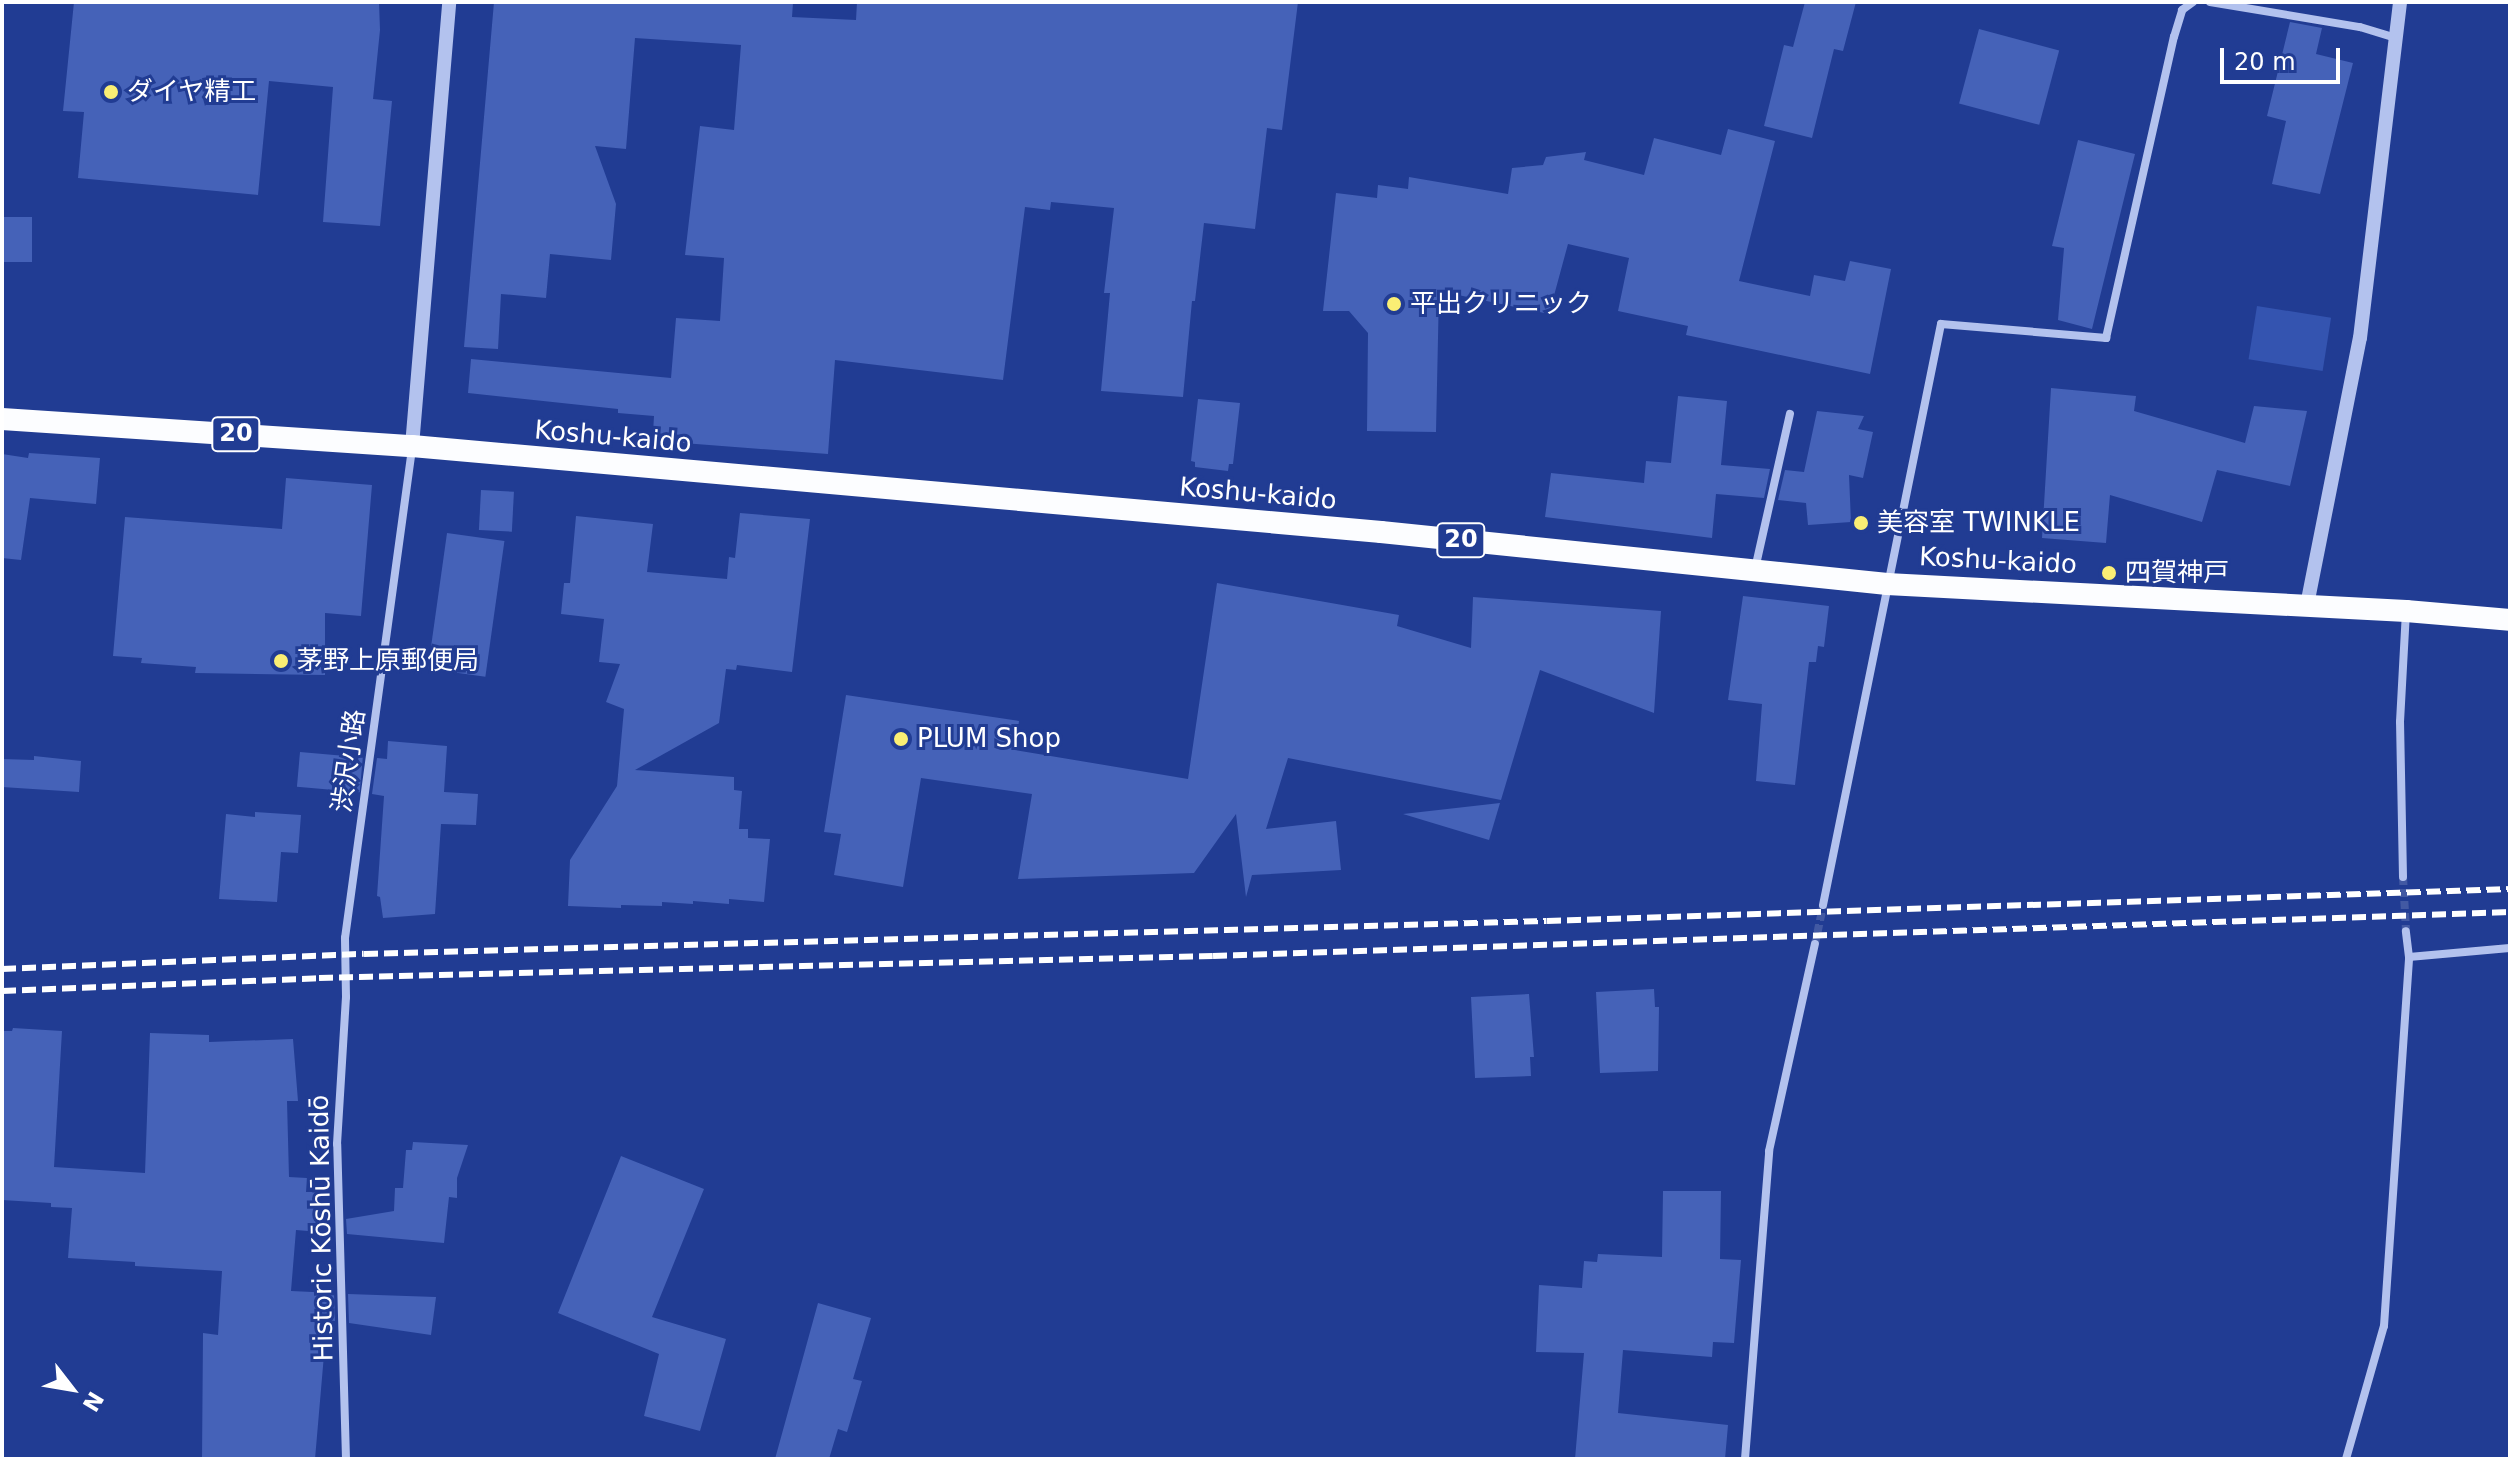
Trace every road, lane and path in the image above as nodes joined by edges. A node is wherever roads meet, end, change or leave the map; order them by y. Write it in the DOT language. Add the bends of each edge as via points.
graph roads {
  1 [pos="449,2"];
  2 [pos="2193,2"];
  3 [pos="2210,2"];
  4 [pos="2400,2"];
  5 [pos="2398,38"];
  6 [pos="1790,414"];
  7 [pos="2,419"];
  8 [pos="412,446"];
  9 [pos="1755,570"];
  10 [pos="1887,584"];
  11 [pos="2307,605"];
  12 [pos="2406,611"];
  13 [pos="2510,620"];
  14 [pos="2403,877"];
  15 [pos="1823,905"];
  16 [pos="2406,931"];
  17 [pos="1815,944"];
  18 [pos="2510,948"];
  19 [pos="2409,957"];
  20 [pos="346,997"];
  21 [pos="346,1459"];
  22 [pos="1745,1459"];
  23 [pos="2346,1459"];
  1 -- 8 [label="street"];
  2 -- 10 [label="street" via="2182,10 2174,37 2106,338 1941,324"];
  3 -- 5 [label="street"];
  4 -- 5 [label="street"];
  5 -- 11 [label="street" via="2360,338"];
  6 -- 9 [label="street"];
  7 -- 8 [label="highway, Koshu-kaido / 20"];
  8 -- 9 [label="highway, Koshu-kaido / 20"];
  8 -- 20 [label="street, 渋沢小路" via="345,938"];
  9 -- 10 [label="highway, Koshu-kaido / 20"];
  10 -- 11 [label="highway, Koshu-kaido / 20"];
  10 -- 15 [label="street"];
  11 -- 12 [label="highway, Koshu-kaido / 20"];
  12 -- 13 [label="highway, Koshu-kaido / 20"];
  12 -- 14 [label="street" via="2400,722"];
  16 -- 19 [label="street"];
  17 -- 22 [label="street" via="1769,1151"];
  18 -- 19 [label="street"];
  19 -- 23 [label="street" via="2384,1326"];
  20 -- 21 [label="street, Historic Kōshū Kaidō" via="337,1144"];
}
